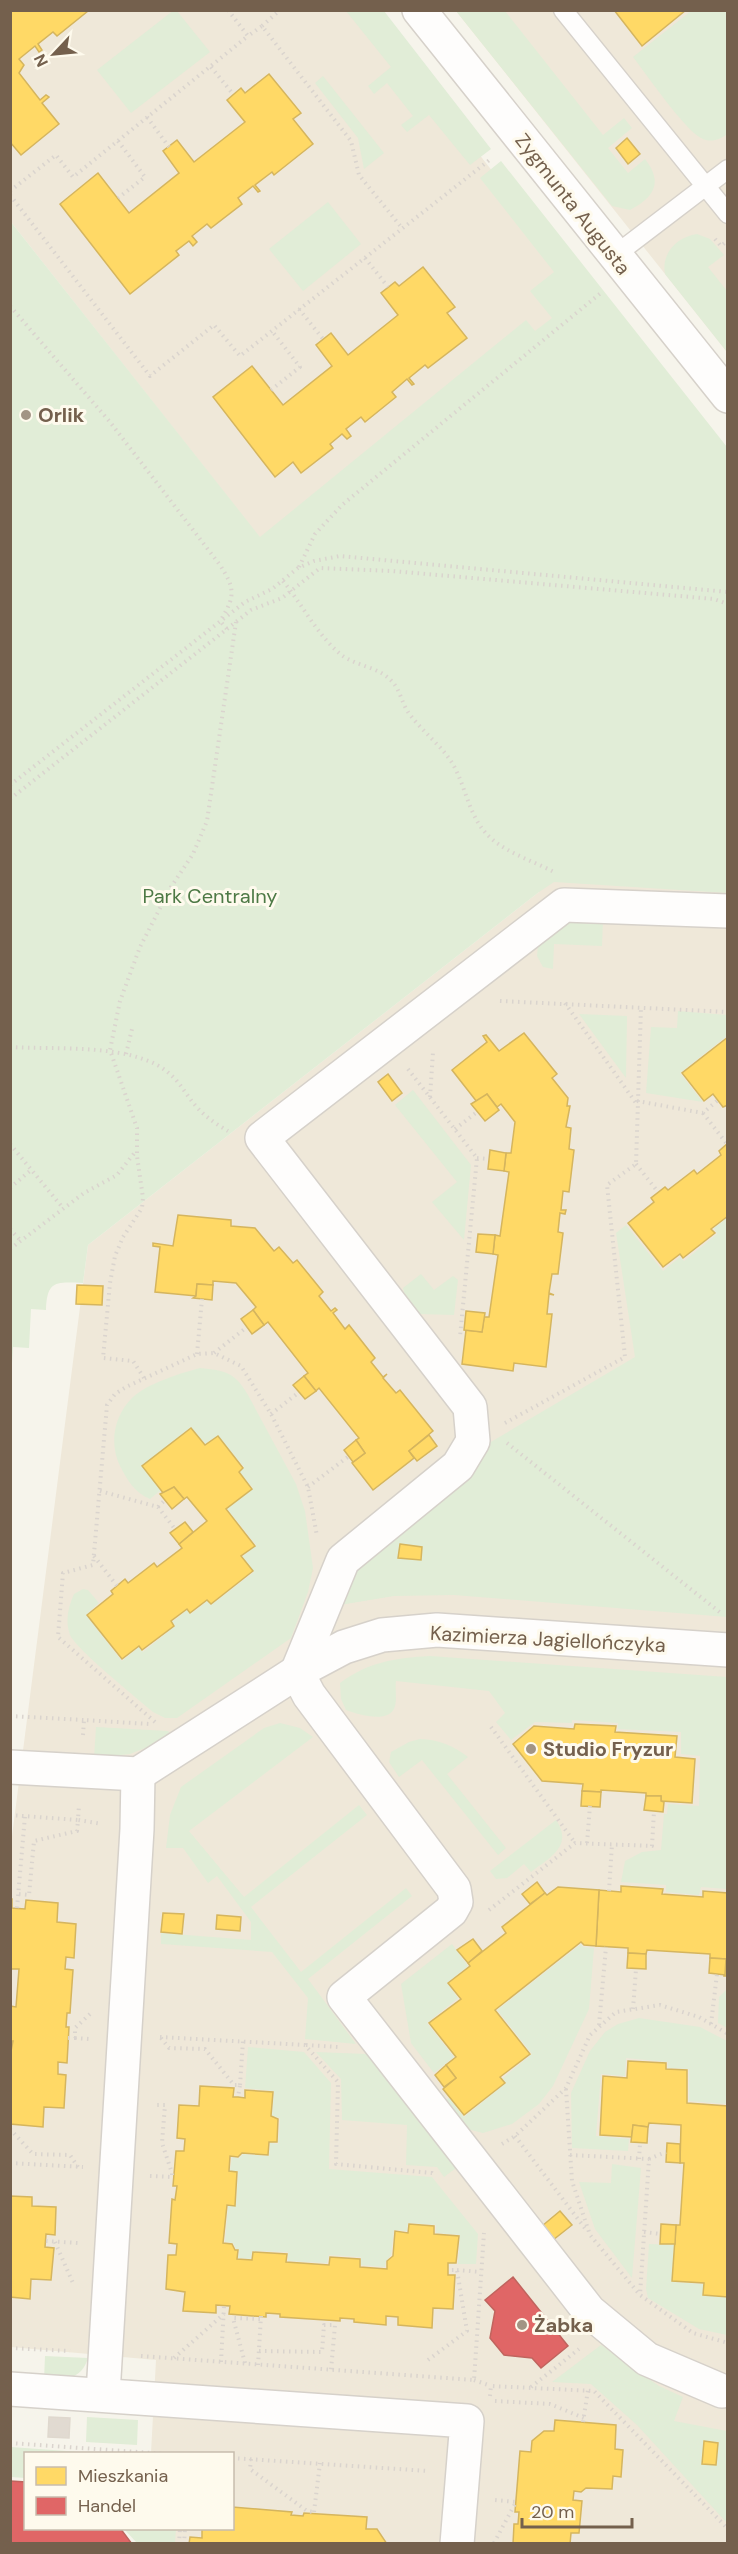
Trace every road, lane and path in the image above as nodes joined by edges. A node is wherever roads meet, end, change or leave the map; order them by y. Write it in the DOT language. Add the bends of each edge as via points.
graph roads {
  1 [pos="228,10"];
  2 [pos="280,10"];
  3 [pos="419,10"];
  4 [pos="563,10"];
  5 [pos="262,26"];
  6 [pos="248,36"];
  7 [pos="211,67"];
  8 [pos="233,94"];
  9 [pos="147,117"];
  10 [pos="118,141"];
  11 [pos="169,147"];
  12 [pos="497,154"];
  13 [pos="728,169"];
  14 [pos="705,186"];
  15 [pos="10,193"];
  16 [pos="118,198"];
  17 [pos="728,214"];
  18 [pos="402,229"];
  19 [pos="713,237"];
  20 [pos="728,241"];
  21 [pos="614,256"];
  22 [pos="365,258"];
  23 [pos="388,287"];
  24 [pos="602,292"];
  25 [pos="10,306"];
  26 [pos="299,309"];
  27 [pos="272,331"];
  28 [pos="323,339"];
  29 [pos="271,390"];
  30 [pos="728,396"];
  31 [pos="298,568"];
  32 [pos="283,581"];
  33 [pos="291,591"];
  34 [pos="728,592"];
  35 [pos="728,604"];
  36 [pos="220,621"];
  37 [pos="236,622"];
  38 [pos="227,629"];
  39 [pos="10,785"];
  40 [pos="10,800"];
  41 [pos="569,905"];
  42 [pos="728,911"];
  43 [pos="496,1001"];
  44 [pos="565,1003"];
  45 [pos="641,1006"];
  46 [pos="728,1012"];
  47 [pos="132,1029"];
  48 [pos="434,1044"];
  49 [pos="10,1047"];
  50 [pos="110,1050"];
  51 [pos="126,1053"];
  52 [pos="406,1067"];
  53 [pos="430,1098"];
  54 [pos="718,1100"];
  55 [pos="637,1102"];
  56 [pos="477,1112"];
  57 [pos="703,1113"];
  58 [pos="455,1129"];
  59 [pos="262,1138"];
  60 [pos="10,1144"];
  61 [pos="727,1144"];
  62 [pos="137,1150"];
  63 [pos="477,1158"];
  64 [pos="489,1159"];
  65 [pos="636,1164"];
  66 [pos="31,1170"];
  67 [pos="10,1188"];
  68 [pos="658,1192"];
  69 [pos="63,1208"];
  70 [pos="10,1229"];
  71 [pos="21,1241"];
  72 [pos="470,1242"];
  73 [pos="477,1243"];
  74 [pos="10,1249"];
  75 [pos="202,1299"];
  76 [pos="247,1327"];
  77 [pos="213,1353"];
  78 [pos="197,1354"];
  79 [pos="434,1361"];
  80 [pos="144,1378"];
  81 [pos="298,1393"];
  82 [pos="271,1414"];
  83 [pos="483,1436"];
  84 [pos="348,1456"];
  85 [pos="308,1487"];
  86 [pos="100,1491"];
  87 [pos="165,1500"];
  88 [pos="158,1507"];
  89 [pos="175,1529"];
  90 [pos="318,1541"];
  91 [pos="94,1556"];
  92 [pos="117,1586"];
  93 [pos="728,1618"];
  94 [pos="728,1650"];
  95 [pos="297,1672"];
  96 [pos="10,1716"];
  97 [pos="84,1720"];
  98 [pos="157,1724"];
  99 [pos="490,1727"];
  100 [pos="10,1767"];
  101 [pos="138,1774"];
  102 [pos="590,1806"];
  103 [pos="654,1811"];
  104 [pos="25,1816"];
  105 [pos="78,1820"];
  106 [pos="575,1843"];
  107 [pos="587,1843"];
  108 [pos="612,1844"];
  109 [pos="525,1882"];
  110 [pos="530,1888"];
  111 [pos="609,1891"];
  112 [pos="19,1894"];
  113 [pos="17,1908"];
  114 [pos="483,1915"];
  115 [pos="606,1947"];
  116 [pos="636,1969"];
  117 [pos="717,1974"];
  118 [pos="633,2009"];
  119 [pos="711,2024"];
  120 [pos="599,2025"];
  121 [pos="75,2028"];
  122 [pos="728,2034"];
  123 [pos="124,2036"];
  124 [pos="160,2037"];
  125 [pos="68,2038"];
  126 [pos="75,2038"];
  127 [pos="86,2038"];
  128 [pos="243,2041"];
  129 [pos="240,2085"];
  130 [pos="566,2088"];
  131 [pos="238,2097"];
  132 [pos="144,2104"];
  133 [pos="12,2129"];
  134 [pos="514,2136"];
  135 [pos="640,2143"];
  136 [pos="666,2152"];
  137 [pos="570,2155"];
  138 [pos="639,2158"];
  139 [pos="649,2159"];
  140 [pos="10,2163"];
  141 [pos="473,2163"];
  142 [pos="79,2167"];
  143 [pos="87,2168"];
  144 [pos="147,2176"];
  145 [pos="477,2224"];
  146 [pos="644,2232"];
  147 [pos="660,2234"];
  148 [pos="590,2235"];
  149 [pos="46,2241"];
  150 [pos="55,2242"];
  151 [pos="70,2243"];
  152 [pos="448,2270"];
  153 [pos="457,2270"];
  154 [pos="481,2272"];
  155 [pos="77,2293"];
  156 [pos="640,2295"];
  157 [pos="224,2306"];
  158 [pos="224,2314"];
  159 [pos="728,2343"];
  160 [pos="259,2351"];
  161 [pos="137,2356"];
  162 [pos="173,2358"];
  163 [pos="428,2360"];
  164 [pos="221,2362"];
  165 [pos="245,2364"];
  166 [pos="258,2365"];
  167 [pos="331,2370"];
  168 [pos="474,2380"];
  169 [pos="491,2386"];
  170 [pos="550,2388"];
  171 [pos="10,2389"];
  172 [pos="588,2390"];
  173 [pos="722,2391"];
  174 [pos="103,2394"];
  175 [pos="496,2401"];
  176 [pos="10,2443"];
  177 [pos="138,2452"];
  178 [pos="234,2458"];
  179 [pos="251,2459"];
  180 [pos="320,2463"];
  181 [pos="438,2471"];
  182 [pos="504,2501"];
  183 [pos="728,2529"];
  184 [pos="457,2544"];
  185 [pos="494,2544"];
  1 -- 6 [label="path"];
  2 -- 5 [label="path"];
  3 -- 21 [label="street, Zygmunta Augusta"];
  4 -- 14 [label="lane"];
  5 -- 6 [label="path"];
  5 -- 18 [label="path" via="351,141 359,175"];
  6 -- 7 [label="path"];
  7 -- 8 [label="path"];
  7 -- 9 [label="path"];
  9 -- 10 [label="path"];
  9 -- 11 [label="path"];
  10 -- 15 [label="path" via="73,177 56,155"];
  10 -- 16 [label="path" via="145,177"];
  12 -- 18 [label="path"];
  13 -- 14 [label="lane"];
  14 -- 17 [label="lane"];
  14 -- 21 [label="lane"];
  15 -- 27 [label="path" via="150,376 214,325 240,356"];
  18 -- 22 [label="path"];
  19 -- 20 [label="path" via="721,246"];
  21 -- 30 [label="street, Zygmunta Augusta"];
  22 -- 23 [label="path"];
  22 -- 26 [label="path"];
  24 -- 31 [label="path" via="342,505 315,534"];
  25 -- 36 [label="path" via="110,422 231,581 233,594"];
  26 -- 27 [label="path"];
  26 -- 28 [label="path"];
  27 -- 29 [label="path" via="300,367"];
  31 -- 32 [label="path"];
  31 -- 34 [label="path" via="340,556"];
  32 -- 33 [label="path"];
  32 -- 36 [label="path"];
  33 -- 35 [label="path" via="320,568 714,598"];
  33 -- 37 [label="path" via="251,610"];
  33 -- 41 [label="path" via="340,654 352,663 385,674 396,685 405,709 455,768 479,826 493,840 566,879"];
  36 -- 38 [label="path"];
  36 -- 39 [label="path"];
  37 -- 38 [label="path"];
  37 -- 50 [label="path" via="207,821 193,854 153,918 140,947 120,1001"];
  38 -- 40 [label="path"];
  41 -- 42 [label="street"];
  41 -- 59 [label="street" via="564,905"];
  43 -- 44 [label="path"];
  44 -- 45 [label="path"];
  44 -- 55 [label="path"];
  45 -- 46 [label="path"];
  45 -- 55 [label="path"];
  47 -- 51 [label="path"];
  48 -- 53 [label="path"];
  49 -- 50 [label="path"];
  50 -- 51 [label="path"];
  50 -- 62 [label="path" via="137,1128"];
  51 -- 59 [label="path" via="172,1075 196,1107 216,1124 243,1139"];
  52 -- 53 [label="path"];
  53 -- 58 [label="path"];
  54 -- 57 [label="path"];
  55 -- 57 [label="path"];
  55 -- 65 [label="path"];
  56 -- 58 [label="path"];
  57 -- 61 [label="path"];
  58 -- 63 [label="path"];
  59 -- 79 [label="street"];
  60 -- 66 [label="path"];
  62 -- 69 [label="path" via="117,1175"];
  62 -- 80 [label="path" via="142,1208 116,1256 103,1358 132,1361"];
  63 -- 64 [label="path"];
  63 -- 72 [label="path"];
  65 -- 68 [label="path"];
  65 -- 83 [label="path" via="607,1185 625,1357"];
  66 -- 67 [label="path"];
  66 -- 69 [label="path"];
  69 -- 71 [label="path"];
  70 -- 71 [label="path"];
  71 -- 74 [label="path"];
  72 -- 73 [label="path"];
  72 -- 79 [label="path" via="460,1342"];
  75 -- 78 [label="path"];
  76 -- 77 [label="path"];
  77 -- 78 [label="path"];
  77 -- 82 [label="path" via="241,1366"];
  78 -- 80 [label="path"];
  79 -- 83 [label="street" via="470,1407"];
  80 -- 86 [label="path" via="115,1394 107,1405"];
  81 -- 82 [label="path"];
  82 -- 85 [label="path"];
  83 -- 93 [label="path"];
  83 -- 95 [label="street" via="458,1466 343,1560"];
  84 -- 85 [label="path"];
  85 -- 90 [label="path"];
  86 -- 88 [label="path"];
  86 -- 91 [label="path"];
  87 -- 88 [label="path"];
  88 -- 89 [label="path"];
  91 -- 92 [label="path"];
  91 -- 98 [label="path" via="93,1565 63,1572 58,1637"];
  94 -- 95 [label="street, Kazimierza Jagiellończyka" via="438,1630 381,1635 344,1647"];
  95 -- 101 [label="street, Kazimierza Jagiellończyka"];
  95 -- 141 [label="street" via="309,1695 454,1890 456,1902 451,1911 344,1997"];
  96 -- 97 [label="path"];
  99 -- 106 [label="path"];
  100 -- 101 [label="street"];
  101 -- 123 [label="street"];
  102 -- 107 [label="path"];
  103 -- 108 [label="path" via="652,1845"];
  104 -- 112 [label="path"];
  105 -- 112 [label="path" via="77,1831 34,1841 29,1895"];
  106 -- 107 [label="path"];
  106 -- 109 [label="path"];
  107 -- 108 [label="path"];
  108 -- 111 [label="path"];
  109 -- 110 [label="path"];
  109 -- 114 [label="path"];
  112 -- 113 [label="path"];
  115 -- 120 [label="path"];
  116 -- 118 [label="path"];
  117 -- 119 [label="path"];
  118 -- 119 [label="path" via="660,2006"];
  118 -- 120 [label="path" via="616,2012"];
  119 -- 122 [label="path"];
  120 -- 130 [label="path" via="590,2035"];
  121 -- 126 [label="path"];
  123 -- 124 [label="path"];
  123 -- 174 [label="street"];
  124 -- 128 [label="path"];
  124 -- 129 [label="path" via="169,2049 206,2049 234,2085"];
  125 -- 126 [label="path"];
  126 -- 127 [label="path"];
  128 -- 129 [label="path"];
  128 -- 141 [label="path" via="305,2044 338,2082 336,2163 432,2172 443,2184"];
  129 -- 131 [label="path"];
  130 -- 134 [label="path"];
  130 -- 137 [label="path"];
  132 -- 144 [label="path" via="165,2105 162,2143 173,2176"];
  133 -- 142 [label="path" via="33,2154 70,2156"];
  134 -- 141 [label="path"];
  134 -- 148 [label="path"];
  135 -- 138 [label="path"];
  136 -- 139 [label="path"];
  137 -- 138 [label="path"];
  137 -- 148 [label="path" via="572,2181"];
  138 -- 139 [label="path"];
  139 -- 146 [label="path"];
  140 -- 142 [label="path"];
  141 -- 173 [label="street" via="589,2311 647,2359"];
  142 -- 143 [label="path"];
  145 -- 154 [label="path" via="484,2232"];
  146 -- 147 [label="path"];
  146 -- 156 [label="path"];
  148 -- 156 [label="path"];
  149 -- 150 [label="path"];
  150 -- 151 [label="path"];
  150 -- 155 [label="path"];
  152 -- 153 [label="path"];
  153 -- 154 [label="path"];
  153 -- 163 [label="path" via="467,2331"];
  154 -- 168 [label="path"];
  156 -- 159 [label="path" via="693,2333"];
  157 -- 158 [label="path"];
  158 -- 162 [label="path"];
  158 -- 164 [label="path"];
  160 -- 165 [label="path" via="261,2318 233,2318"];
  160 -- 166 [label="path"];
  160 -- 167 [label="path" via="322,2352 324,2325 335,2323"];
  161 -- 162 [label="path"];
  162 -- 164 [label="path"];
  164 -- 165 [label="path"];
  165 -- 166 [label="path"];
  166 -- 167 [label="path"];
  167 -- 168 [label="path"];
  168 -- 169 [label="path"];
  170 -- 172 [label="path"];
  171 -- 174 [label="street"];
  172 -- 175 [label="path" via="584,2420 550,2404"];
  172 -- 183 [label="path" via="594,2391"];
  174 -- 184 [label="street" via="467,2421"];
  176 -- 177 [label="path"];
  178 -- 179 [label="path"];
  179 -- 180 [label="path"];
  179 -- 180 [label="path" via="250,2469 314,2513"];
  180 -- 181 [label="path"];
  182 -- 185 [label="path" via="516,2502"];
}
